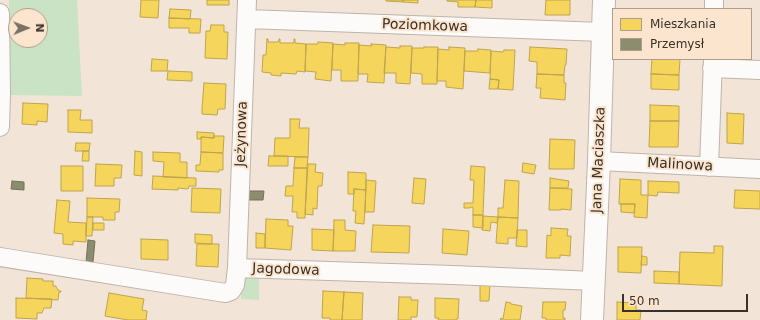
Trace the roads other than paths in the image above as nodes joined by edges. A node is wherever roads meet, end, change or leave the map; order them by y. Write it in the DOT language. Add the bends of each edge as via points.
graph roads {
  1 [pos="248,0"];
  2 [pos="604,0"];
  3 [pos="0,13"];
  4 [pos="247,19"];
  5 [pos="603,32"];
  6 [pos="712,63"];
  7 [pos="760,70"];
  8 [pos="0,127"];
  9 [pos="599,161"];
  10 [pos="709,166"];
  11 [pos="760,169"];
  12 [pos="0,256"];
  13 [pos="237,268"];
  14 [pos="594,281"];
  15 [pos="592,320"];
  1 -- 4 [label="street, Jeżynowa"];
  2 -- 5 [label="street, Jana Maciaszka"];
  3 -- 8 [label="street"];
  4 -- 5 [label="street, Poziomkowa"];
  4 -- 13 [label="street, Jeżynowa"];
  5 -- 9 [label="street, Jana Maciaszka"];
  6 -- 7 [label="street"];
  6 -- 10 [label="street"];
  9 -- 10 [label="street, Malinowa"];
  9 -- 14 [label="street, Jana Maciaszka"];
  10 -- 11 [label="street, Malinowa"];
  12 -- 13 [label="street, Jagodowa" via="219,292 234,289"];
  13 -- 14 [label="street, Jagodowa"];
  14 -- 15 [label="street, Jana Maciaszka"];
}
